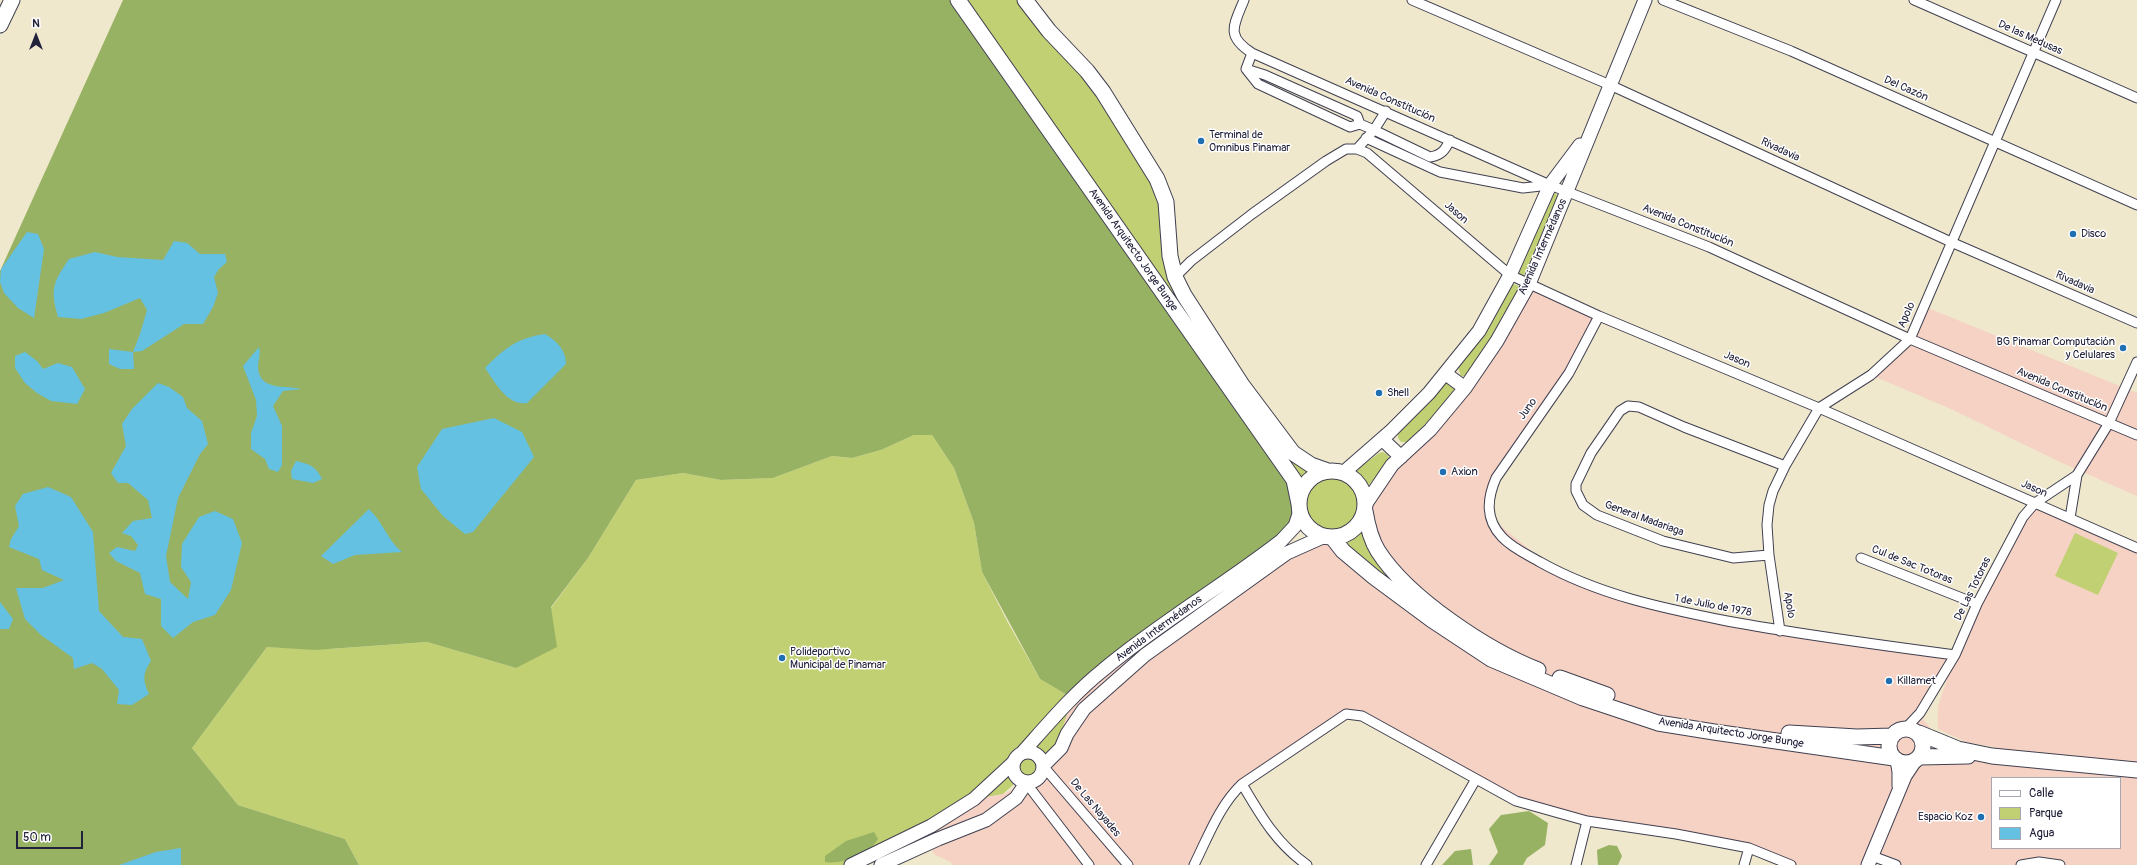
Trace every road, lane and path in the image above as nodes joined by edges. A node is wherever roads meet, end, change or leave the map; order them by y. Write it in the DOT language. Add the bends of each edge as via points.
graph roads {
  1 [pos="12,0"];
  2 [pos="958,0"];
  3 [pos="1025,0"];
  4 [pos="1244,0"];
  5 [pos="1412,0"];
  6 [pos="1645,0"];
  7 [pos="1664,0"];
  8 [pos="1914,0"];
  9 [pos="2056,0"];
  10 [pos="0,25"];
  11 [pos="1252,53"];
  12 [pos="2033,53"];
  13 [pos="1610,85"];
  14 [pos="2137,98"];
  15 [pos="1386,111"];
  16 [pos="1374,130"];
  17 [pos="1589,133"];
  18 [pos="1366,138"];
  19 [pos="1450,140"];
  20 [pos="1996,142"];
  21 [pos="1357,148"];
  22 [pos="1550,185"];
  23 [pos="1567,192"];
  24 [pos="2137,205"];
  25 [pos="1951,242"];
  26 [pos="1510,275"];
  27 [pos="1175,277"];
  28 [pos="1529,284"];
  29 [pos="1599,316"];
  30 [pos="2137,324"];
  31 [pos="1910,339"];
  32 [pos="2137,362"];
  33 [pos="1446,374"];
  34 [pos="1465,388"];
  35 [pos="1820,408"];
  36 [pos="2109,423"];
  37 [pos="2137,435"];
  38 [pos="1382,439"];
  39 [pos="1401,456"];
  40 [pos="1784,466"];
  41 [pos="1328,471"];
  42 [pos="1343,473"];
  43 [pos="2077,475"];
  44 [pos="2035,503"];
  45 [pos="1299,508"];
  46 [pos="1365,508"];
  47 [pos="1491,518"];
  48 [pos="2070,518"];
  49 [pos="1328,537"];
  50 [pos="2137,548"];
  51 [pos="1769,555"];
  52 [pos="1861,558"];
  53 [pos="1977,604"];
  54 [pos="1780,631"];
  55 [pos="1955,655"];
  56 [pos="1905,733"];
  57 [pos="1992,756"];
  58 [pos="1018,757"];
  59 [pos="1896,759"];
  60 [pos="1917,759"];
  61 [pos="1043,766"];
  62 [pos="2137,770"];
  63 [pos="1476,779"];
  64 [pos="1027,782"];
  65 [pos="1242,784"];
  66 [pos="1896,798"];
  67 [pos="1587,821"];
  68 [pos="1749,848"];
  69 [pos="1870,860"];
  70 [pos="851,865"];
  71 [pos="881,865"];
  72 [pos="1089,865"];
  73 [pos="1128,865"];
  74 [pos="1194,865"];
  75 [pos="1307,865"];
  76 [pos="1426,865"];
  77 [pos="1576,865"];
  78 [pos="1744,865"];
  79 [pos="1792,865"];
  80 [pos="1896,865"];
  81 [pos="2021,865"];
  82 [pos="2060,865"];
  1 -- 10 [label="main road"];
  2 -- 45 [label="main road, Avenida Arquitecto Jorge Bunge" via="1294,480"];
  3 -- 27 [label="main road, Avenida Arquitecto Jorge Bunge" via="1103,92 1157,179 1166,202 1170,256"];
  4 -- 11 [label="street, Avenida Constitución" via="1234,24 1235,35 1239,45"];
  5 -- 13 [label="street, Rivadavia"];
  6 -- 13 [label="main road, Avenida Intermédanos"];
  7 -- 20 [label="street, Del Cazón" via="1791,51"];
  8 -- 12 [label="street, De las Medusas"];
  9 -- 12 [label="street, Apolo"];
  11 -- 15 [label="street, Avenida Constitución"];
  11 -- 16 [label="street" via="1246,69 1258,84 1350,127 1360,124"];
  12 -- 14 [label="street, De las Medusas"];
  12 -- 20 [label="street, Apolo"];
  13 -- 17 [label="main road, Avenida Intermédanos"];
  13 -- 25 [label="street, Rivadavia"];
  15 -- 16 [label="street"];
  15 -- 19 [label="street, Avenida Constitución"];
  16 -- 18 [label="street"];
  16 -- 19 [label="street" via="1430,156 1438,156 1444,152"];
  17 -- 22 [label="main road, Avenida Intermédanos"];
  17 -- 23 [label="main road, Avenida Intermédanos"];
  18 -- 21 [label="street"];
  18 -- 22 [label="street" via="1440,172 1523,188"];
  19 -- 22 [label="street, Avenida Constitución"];
  20 -- 24 [label="street, Del Cazón"];
  20 -- 25 [label="street, Apolo"];
  21 -- 26 [label="street, Jason" via="1367,153"];
  21 -- 27 [label="street" via="1346,149 1326,161 1252,214 1191,261"];
  22 -- 23 [label="street, Avenida Constitución"];
  22 -- 26 [label="main road, Avenida Intermédanos"];
  23 -- 28 [label="main road, Avenida Intermédanos"];
  23 -- 31 [label="street, Avenida Constitución" via="1709,247"];
  25 -- 30 [label="street, Rivadavia"];
  25 -- 31 [label="street, Apolo"];
  26 -- 28 [label="street, Jason"];
  26 -- 33 [label="main road, Avenida Intermédanos" via="1479,331"];
  27 -- 41 [label="main road, Avenida Arquitecto Jorge Bunge" via="1242,385 1293,453 1311,465"];
  28 -- 29 [label="street, Jason"];
  28 -- 34 [label="main road, Avenida Intermédanos" via="1497,341"];
  29 -- 35 [label="street, Jason"];
  29 -- 47 [label="street, Juno" via="1569,373 1496,478 1488,496"];
  31 -- 35 [label="street, Apolo" via="1871,375"];
  31 -- 36 [label="street, Avenida Constitución"];
  32 -- 36 [label="street, De Las Totoras"];
  33 -- 34 [label="main road"];
  33 -- 38 [label="main road, Avenida Intermédanos"];
  34 -- 39 [label="main road, Avenida Intermédanos" via="1430,430"];
  35 -- 40 [label="street, Apolo"];
  35 -- 44 [label="street, Jason"];
  36 -- 37 [label="street, Avenida Constitución"];
  36 -- 43 [label="street, De Las Totoras"];
  38 -- 39 [label="main road"];
  38 -- 42 [label="main road, Avenida Intermédanos"];
  39 -- 46 [label="main road, Avenida Intermédanos" via="1392,465"];
  40 -- 51 [label="street, Apolo" via="1769,505"];
  40 -- 51 [label="street, General Madariaga" via="1684,427 1639,406 1628,406 1620,410 1591,453 1576,484 1576,491 1583,505 1597,515 1663,541 1733,558"];
  41 -- 42 [label="main road"];
  41 -- 45 [label="main road" via="1311,479 1304,486"];
  42 -- 46 [label="main road" via="1360,485"];
  43 -- 44 [label="street, De Las Totoras"];
  43 -- 48 [label="street, De Las Totoras"];
  44 -- 48 [label="street, Jason"];
  44 -- 53 [label="street, De Las Totoras" via="2023,517"];
  45 -- 49 [label="main road" via="1309,528"];
  45 -- 58 [label="main road, Avenida Intermédanos" via="1295,526 1281,541 1102,670 1072,698"];
  46 -- 49 [label="main road" via="1361,521 1353,530 1343,535"];
  46 -- 56 [label="main road, Avenida Arquitecto Jorge Bunge" via="1377,550 1390,568 1414,592 1486,643 1530,667 1590,690 1654,710 1698,720 1792,734"];
  47 -- 54 [label="street, 1 de Julio de 1978" via="1502,537 1520,550 1554,570 1600,590 1672,610"];
  48 -- 50 [label="street, Jason"];
  49 -- 59 [label="main road, Avenida Arquitecto Jorge Bunge" via="1374,577 1491,659 1583,698 1658,722"];
  49 -- 61 [label="main road" via="1287,553 1146,655 1084,709 1061,748"];
  51 -- 54 [label="street, Apolo"];
  52 -- 53 [label="street, Cul de Sac Totoras"];
  53 -- 55 [label="street, De Las Totoras"];
  54 -- 55 [label="street, 1 de Julio de 1978"];
  55 -- 56 [label="street, De Las Totoras"];
  56 -- 57 [label="main road, Avenida Arquitecto Jorge Bunge"];
  56 -- 59 [label="main road" via="1889,748"];
  56 -- 60 [label="main road" via="1922,738 1924,748"];
  57 -- 60 [label="main road, Avenida Arquitecto Jorge Bunge"];
  57 -- 62 [label="main road, Avenida Arquitecto Jorge Bunge"];
  58 -- 61 [label="main road" via="1035,753"];
  58 -- 64 [label="main road" via="1013,767 1016,776"];
  58 -- 70 [label="main road, Avenida Intermédanos" via="974,799 943,818"];
  59 -- 60 [label="main road, Avenida Arquitecto Jorge Bunge" via="1906,763"];
  59 -- 66 [label="main road" via="1899,772"];
  60 -- 66 [label="main road" via="1907,772"];
  61 -- 64 [label="main road" via="1043,772 1038,778"];
  61 -- 73 [label="street, De Las Nayades"];
  63 -- 65 [label="street" via="1362,716 1346,714"];
  63 -- 67 [label="street" via="1516,801"];
  63 -- 76 [label="street"];
  64 -- 71 [label="main road" via="1016,798 986,820"];
  64 -- 72 [label="street"];
  65 -- 74 [label="street" via="1223,808"];
  65 -- 75 [label="street" via="1270,831"];
  66 -- 69 [label="main road"];
  67 -- 68 [label="street"];
  67 -- 77 [label="street"];
  68 -- 78 [label="street"];
  68 -- 79 [label="street"];
  69 -- 80 [label="street"];
  81 -- 82 [label="street" via="2040,862"];
}
